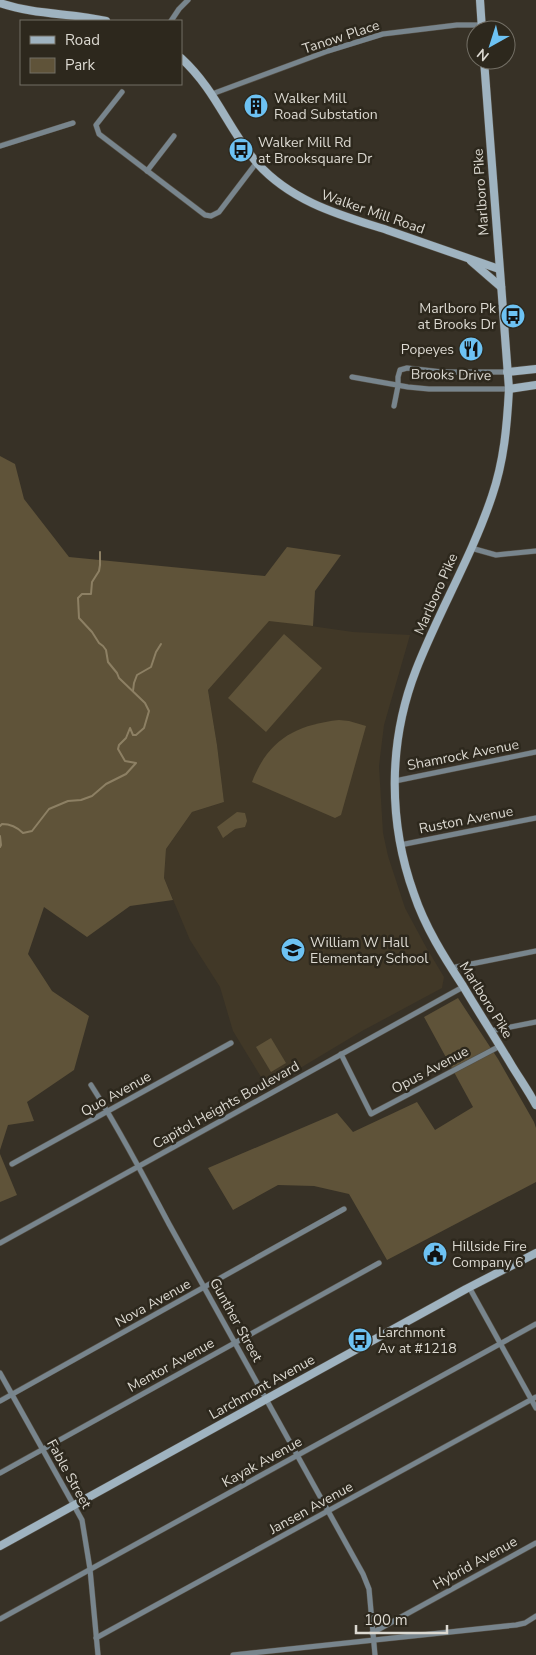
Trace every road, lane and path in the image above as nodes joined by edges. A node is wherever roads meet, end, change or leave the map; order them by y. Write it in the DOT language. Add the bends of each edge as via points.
graph roads {
  1 [pos="188,0"];
  2 [pos="480,0"];
  3 [pos="0,4"];
  4 [pos="101,20"];
  5 [pos="172,20"];
  6 [pos="481,20"];
  7 [pos="466,26"];
  8 [pos="182,59"];
  9 [pos="485,70"];
  10 [pos="122,92"];
  11 [pos="212,94"];
  12 [pos="73,123"];
  13 [pos="174,136"];
  14 [pos="0,146"];
  15 [pos="257,162"];
  16 [pos="147,171"];
  17 [pos="465,257"];
  18 [pos="499,269"];
  19 [pos="500,287"];
  20 [pos="536,369"];
  21 [pos="507,372"];
  22 [pos="352,376"];
  23 [pos="398,386"];
  24 [pos="536,386"];
  25 [pos="509,389"];
  26 [pos="394,406"];
  27 [pos="471,548"];
  28 [pos="536,551"];
  29 [pos="536,752"];
  30 [pos="395,780"];
  31 [pos="536,818"];
  32 [pos="400,845"];
  33 [pos="536,951"];
  34 [pos="451,968"];
  35 [pos="463,987"];
  36 [pos="536,1022"];
  37 [pos="490,1030"];
  38 [pos="231,1044"];
  39 [pos="500,1046"];
  40 [pos="340,1054"];
  41 [pos="91,1085"];
  42 [pos="536,1103"];
  43 [pos="108,1111"];
  44 [pos="12,1164"];
  45 [pos="139,1167"];
  46 [pos="344,1209"];
  47 [pos="0,1243"];
  48 [pos="536,1252"];
  49 [pos="379,1263"];
  50 [pos="205,1287"];
  51 [pos="469,1288"];
  52 [pos="536,1324"];
  53 [pos="236,1342"];
  54 [pos="500,1343"];
  55 [pos="0,1373"];
  56 [pos="12,1394"];
  57 [pos="534,1398"];
  58 [pos="266,1399"];
  59 [pos="0,1401"];
  60 [pos="536,1408"];
  61 [pos="43,1449"];
  62 [pos="297,1455"];
  63 [pos="0,1473"];
  64 [pos="74,1505"];
  65 [pos="329,1510"];
  66 [pos="536,1543"];
  67 [pos="0,1546"];
  68 [pos="90,1569"];
  69 [pos="536,1616"];
  70 [pos="0,1619"];
  71 [pos="372,1632"];
  72 [pos="96,1638"];
  73 [pos="373,1641"];
  74 [pos="98,1655"];
  75 [pos="233,1655"];
  76 [pos="375,1655"];
  1 -- 5 [label="street"];
  2 -- 6 [label="main road"];
  3 -- 4 [label="main road" via="28,11"];
  7 -- 11 [label="street, Tanow Place" via="383,34"];
  8 -- 11 [label="main road, Walker Mill Road"];
  9 -- 18 [label="main road, Marlboro Pike"];
  10 -- 16 [label="street" via="96,125 98,134"];
  11 -- 15 [label="main road, Walker Mill Road"];
  12 -- 14 [label="street"];
  13 -- 16 [label="street"];
  15 -- 16 [label="street" via="219,212 210,216"];
  15 -- 17 [label="main road, Walker Mill Road" via="290,191 316,206"];
  17 -- 18 [label="main road, Walker Mill Road"];
  17 -- 19 [label="main road"];
  18 -- 19 [label="main road, Marlboro Pike"];
  19 -- 21 [label="main road, Marlboro Pike"];
  20 -- 21 [label="main road, Brooks Drive"];
  21 -- 23 [label="street, Brooks Drive" via="442,372 407,368 400,370"];
  21 -- 25 [label="main road, Marlboro Pike"];
  22 -- 23 [label="street"];
  23 -- 25 [label="street, Brooks Drive"];
  23 -- 26 [label="street"];
  24 -- 25 [label="main road, Brooks Drive"];
  25 -- 27 [label="main road, Marlboro Pike" via="506,434 498,477"];
  27 -- 28 [label="street" via="496,555"];
  27 -- 30 [label="main road, Marlboro Pike" via="414,677 403,712"];
  29 -- 30 [label="street, Shamrock Avenue"];
  30 -- 32 [label="main road, Marlboro Pike"];
  31 -- 32 [label="street, Ruston Avenue"];
  32 -- 34 [label="main road, Marlboro Pike" via="418,907"];
  33 -- 34 [label="street"];
  34 -- 35 [label="main road, Marlboro Pike"];
  35 -- 37 [label="main road, Marlboro Pike"];
  35 -- 40 [label="street, Capitol Heights Boulevard"];
  36 -- 37 [label="street"];
  37 -- 39 [label="main road, Marlboro Pike"];
  38 -- 43 [label="street, Quo Avenue"];
  39 -- 40 [label="street, Opus Avenue" via="371,1114"];
  39 -- 42 [label="main road, Marlboro Pike"];
  40 -- 45 [label="street, Capitol Heights Boulevard"];
  41 -- 43 [label="street, Gunther Street"];
  43 -- 44 [label="street, Quo Avenue"];
  43 -- 45 [label="street, Gunther Street"];
  45 -- 47 [label="street, Capitol Heights Boulevard"];
  45 -- 50 [label="street, Gunther Street"];
  46 -- 50 [label="street, Nova Avenue"];
  48 -- 51 [label="main road, Larchmont Avenue"];
  49 -- 53 [label="street, Mentor Avenue"];
  50 -- 53 [label="street, Gunther Street"];
  50 -- 56 [label="street, Nova Avenue"];
  51 -- 54 [label="street"];
  51 -- 58 [label="main road, Larchmont Avenue"];
  52 -- 54 [label="street, Kayak Avenue"];
  53 -- 58 [label="street, Gunther Street"];
  53 -- 61 [label="street, Mentor Avenue"];
  54 -- 57 [label="street"];
  54 -- 62 [label="street, Kayak Avenue"];
  55 -- 56 [label="street, Fable Street"];
  56 -- 59 [label="street, Nova Avenue"];
  56 -- 61 [label="street, Fable Street"];
  57 -- 60 [label="street"];
  57 -- 65 [label="street, Jansen Avenue"];
  58 -- 62 [label="street, Gunther Street"];
  58 -- 64 [label="main road, Larchmont Avenue"];
  61 -- 63 [label="street, Mentor Avenue"];
  61 -- 64 [label="street, Fable Street"];
  62 -- 65 [label="street, Gunther Street"];
  62 -- 68 [label="street, Kayak Avenue"];
  64 -- 67 [label="main road, Larchmont Avenue"];
  64 -- 68 [label="street, Fable Street" via="83,1526"];
  65 -- 71 [label="street, Gunther Street" via="368,1586"];
  65 -- 72 [label="street, Jansen Avenue"];
  66 -- 71 [label="street, Hybrid Avenue"];
  68 -- 70 [label="street, Kayak Avenue"];
  68 -- 72 [label="street, Fable Street"];
  69 -- 73 [label="street" via="516,1625"];
  71 -- 73 [label="street, Gunther Street"];
  72 -- 74 [label="street, Fable Street"];
  73 -- 75 [label="street"];
  73 -- 76 [label="street, Gunther Street"];
}
